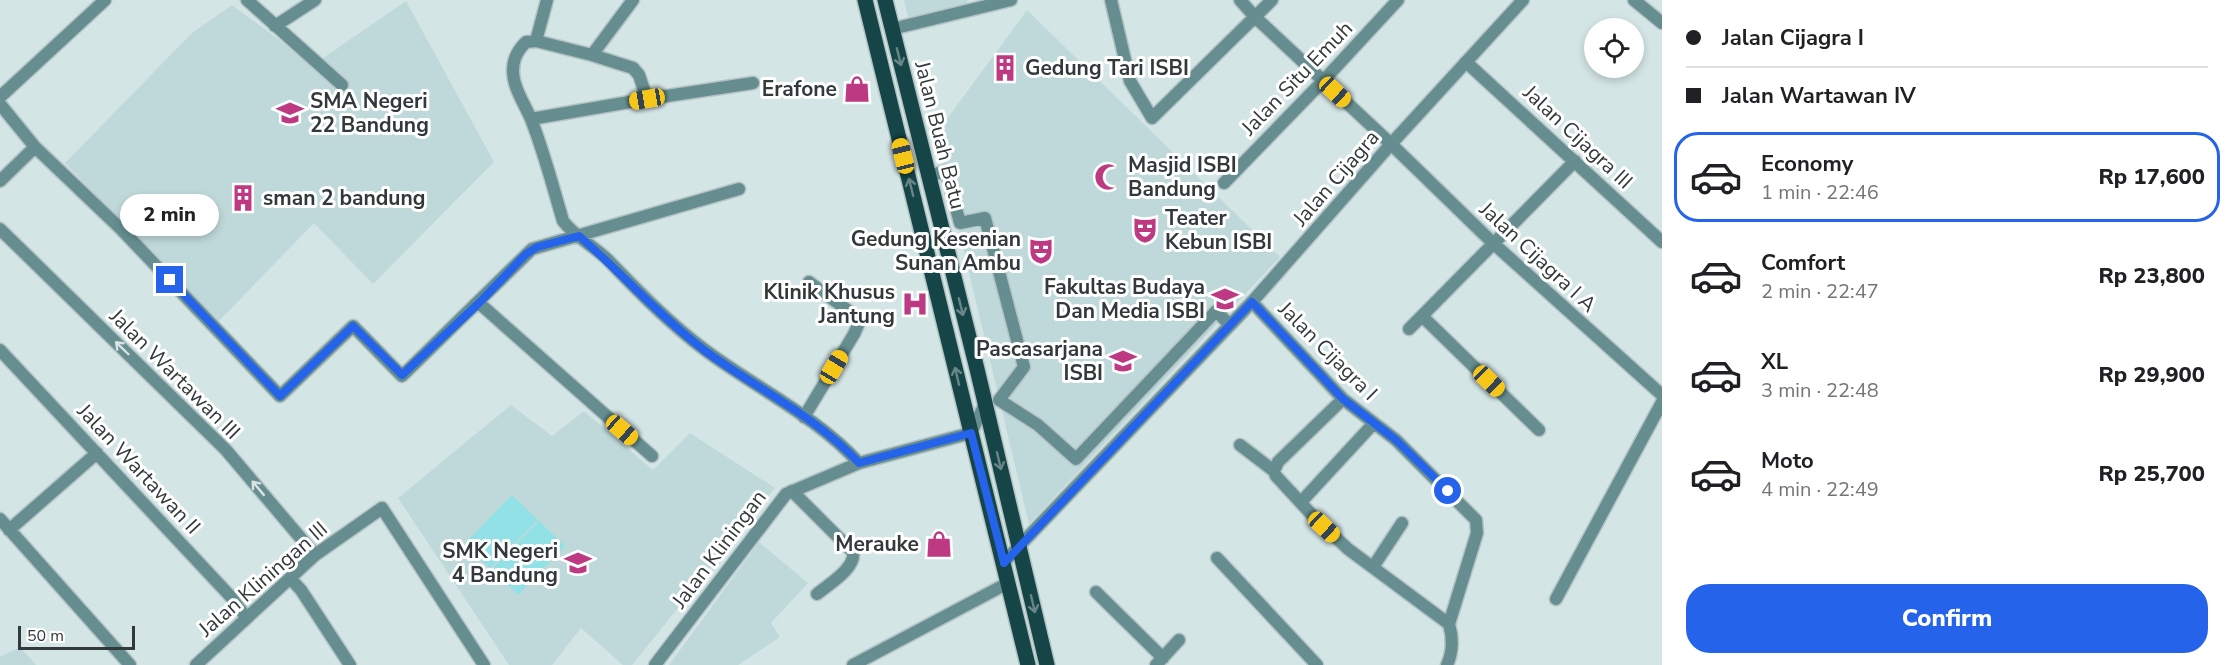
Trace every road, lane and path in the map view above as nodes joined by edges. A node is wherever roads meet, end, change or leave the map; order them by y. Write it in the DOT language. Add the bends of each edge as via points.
graph roads {
  1 [pos="105,0"];
  2 [pos="247,0"];
  3 [pos="315,0"];
  4 [pos="633,0"];
  5 [pos="865,0"];
  6 [pos="885,0"];
  7 [pos="1010,0"];
  8 [pos="1111,0"];
  9 [pos="1240,0"];
  10 [pos="1272,0"];
  11 [pos="1398,0"];
  12 [pos="1523,0"];
  13 [pos="1634,0"];
  14 [pos="545,1"];
  15 [pos="1256,17"];
  16 [pos="1662,22"];
  17 [pos="275,26"];
  18 [pos="892,29"];
  19 [pos="536,41"];
  20 [pos="592,54"];
  21 [pos="1466,62"];
  22 [pos="1323,81"];
  23 [pos="753,83"];
  24 [pos="342,85"];
  25 [pos="0,97"];
  26 [pos="647,99"];
  27 [pos="0,104"];
  28 [pos="531,119"];
  29 [pos="1391,144"];
  30 [pos="35,147"];
  31 [pos="1575,161"];
  32 [pos="928,176"];
  33 [pos="0,181"];
  34 [pos="1224,183"];
  35 [pos="739,189"];
  36 [pos="0,229"];
  37 [pos="579,236"];
  38 [pos="1662,242"];
  39 [pos="1494,244"];
  40 [pos="809,282"];
  41 [pos="1252,302"];
  42 [pos="479,303"];
  43 [pos="1422,316"];
  44 [pos="1230,325"];
  45 [pos="1409,329"];
  46 [pos="0,350"];
  47 [pos="1662,395"];
  48 [pos="1343,399"];
  49 [pos="1662,402"];
  50 [pos="985,404"];
  51 [pos="804,417"];
  52 [pos="1374,423"];
  53 [pos="1539,430"];
  54 [pos="971,433"];
  55 [pos="1239,445"];
  56 [pos="98,453"];
  57 [pos="652,456"];
  58 [pos="859,463"];
  59 [pos="1274,471"];
  60 [pos="792,491"];
  61 [pos="1300,502"];
  62 [pos="0,519"];
  63 [pos="1402,522"];
  64 [pos="9,530"];
  65 [pos="1019,547"];
  66 [pos="315,555"];
  67 [pos="1217,558"];
  68 [pos="1004,563"];
  69 [pos="1372,567"];
  70 [pos="290,578"];
  71 [pos="1008,583"];
  72 [pos="1096,592"];
  73 [pos="818,594"];
  74 [pos="1556,599"];
  75 [pos="246,617"];
  76 [pos="1449,624"];
  77 [pos="1179,640"];
  78 [pos="1159,661"];
  79 [pos="858,664"];
  80 [pos="130,665"];
  81 [pos="195,665"];
  82 [pos="350,665"];
  83 [pos="484,665"];
  84 [pos="655,665"];
  85 [pos="1028,665"];
  86 [pos="1047,665"];
  87 [pos="1317,665"];
  88 [pos="1446,665"];
  1 -- 25 [label="street"];
  2 -- 17 [label="street"];
  3 -- 17 [label="street"];
  4 -- 20 [label="street"];
  54 -- 5 [label="main road, Jalan Buah Batu, one-way"];
  6 -- 18 [label="main road, Jalan Buah Batu"];
  7 -- 18 [label="street"];
  8 -- 15 [label="street" via="1130,81 1152,118"];
  9 -- 15 [label="street, Jalan Cijagra I A"];
  10 -- 15 [label="street"];
  11 -- 22 [label="street, Jalan Situ Emuh"];
  12 -- 21 [label="street, Jalan Cijagra"];
  13 -- 16 [label="street"];
  14 -- 19 [label="street"];
  15 -- 22 [label="street, Jalan Cijagra I A"];
  17 -- 24 [label="street"];
  18 -- 32 [label="main road, Jalan Buah Batu, one-way"];
  19 -- 20 [label="street"];
  19 -- 28 [label="street" via="526,42 519,49 513,70 514,82"];
  20 -- 26 [label="street" via="633,68"];
  21 -- 29 [label="street, Jalan Cijagra"];
  21 -- 31 [label="street, Jalan Cijagra III"];
  22 -- 29 [label="street, Jalan Cijagra I A"];
  22 -- 34 [label="street, Jalan Situ Emuh"];
  23 -- 26 [label="street"];
  26 -- 28 [label="street"];
  27 -- 30 [label="street"];
  28 -- 37 [label="street" via="563,221"];
  29 -- 39 [label="street, Jalan Cijagra I A"];
  29 -- 41 [label="street, Jalan Cijagra"];
  30 -- 33 [label="street"];
  30 -- 42 [label="street" via="122,230 280,396 353,326 402,375"];
  31 -- 38 [label="street, Jalan Cijagra III"];
  31 -- 39 [label="street"];
  32 -- 44 [label="street" via="946,171 960,223 985,218 1024,367 999,400 1038,425 1076,459 1216,311"];
  32 -- 50 [label="main road, Jalan Buah Batu, one-way"];
  35 -- 37 [label="street"];
  66 -- 36 [label="street, Jalan Wartawan III, one-way" via="226,450"];
  37 -- 42 [label="street" via="537,247 523,256"];
  37 -- 51 [label="street" via="656,311 705,350"];
  39 -- 43 [label="street"];
  39 -- 47 [label="street, Jalan Cijagra I A"];
  40 -- 51 [label="street" via="859,321"];
  41 -- 44 [label="street, Jalan Cijagra"];
  41 -- 48 [label="street, Jalan Cijagra I"];
  42 -- 57 [label="street"];
  43 -- 45 [label="street"];
  43 -- 53 [label="street"];
  44 -- 65 [label="street, Jalan Cijagra"];
  46 -- 56 [label="street, Jalan Wartawan II"];
  48 -- 52 [label="street, Jalan Cijagra I"];
  48 -- 59 [label="street" via="1278,462"];
  49 -- 74 [label="street"];
  50 -- 54 [label="street"];
  50 -- 65 [label="main road, Jalan Buah Batu, one-way"];
  51 -- 58 [label="street"];
  52 -- 61 [label="street"];
  52 -- 76 [label="street, Jalan Cijagra I" via="1476,520 1477,533"];
  54 -- 58 [label="street, Jalan Kliningan"];
  54 -- 68 [label="main road, Jalan Buah Batu"];
  55 -- 59 [label="street"];
  56 -- 64 [label="street"];
  56 -- 75 [label="street, Jalan Wartawan II"];
  58 -- 60 [label="street, Jalan Kliningan"];
  59 -- 61 [label="street"];
  60 -- 73 [label="street" via="853,552 850,566"];
  60 -- 84 [label="street, Jalan Kliningan" via="783,496"];
  61 -- 69 [label="street"];
  62 -- 64 [label="street"];
  63 -- 69 [label="street"];
  64 -- 80 [label="street"];
  65 -- 68 [label="street, Jalan Cijagra"];
  65 -- 86 [label="main road, Jalan Buah Batu, one-way"];
  66 -- 70 [label="street, Jalan Kliningan III"];
  66 -- 83 [label="street, Jalan Kliningan III" via="382,508"];
  67 -- 87 [label="street"];
  68 -- 71 [label="main road, Jalan Buah Batu"];
  69 -- 76 [label="street"];
  70 -- 75 [label="street, Jalan Kliningan III"];
  70 -- 82 [label="street"];
  71 -- 79 [label="street"];
  71 -- 85 [label="main road, Jalan Buah Batu"];
  72 -- 78 [label="street"];
  75 -- 81 [label="street, Jalan Kliningan III"];
  76 -- 88 [label="street, Jalan Cijagra I" via="1452,650"];
  77 -- 78 [label="street"];
}
